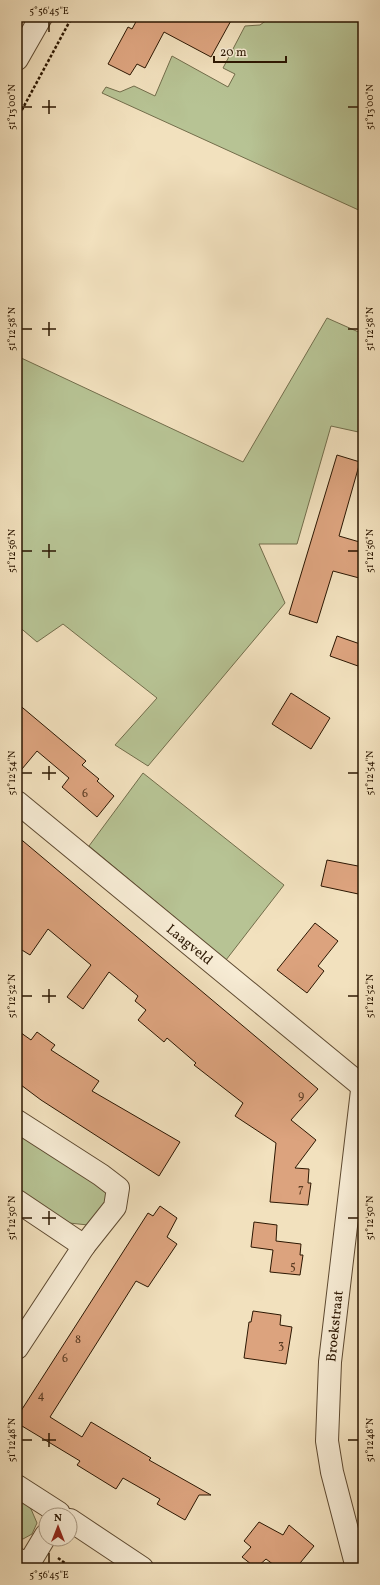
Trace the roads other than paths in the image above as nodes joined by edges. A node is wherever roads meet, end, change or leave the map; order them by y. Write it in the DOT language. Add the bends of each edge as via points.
graph roads {
  1 [pos="41,17"];
  2 [pos="17,59"];
  3 [pos="17,802"];
  4 [pos="363,1084"];
  5 [pos="17,1121"];
  6 [pos="17,1201"];
  7 [pos="84,1246"];
  8 [pos="17,1348"];
  9 [pos="17,1486"];
  10 [pos="49,1507"];
  11 [pos="78,1526"];
  12 [pos="38,1546"];
  13 [pos="24,1564"];
  14 [pos="142,1568"];
  15 [pos="357,1568"];
  1 -- 2 [label="street"];
  3 -- 4 [label="street, Laagveld"];
  4 -- 15 [label="street, Broekstraat" via="330,1362 327,1441 332,1472"];
  5 -- 7 [label="street" via="118,1188 115,1207"];
  6 -- 7 [label="street"];
  7 -- 8 [label="street"];
  9 -- 10 [label="street"];
  11 -- 14 [label="street"];
  12 -- 13 [label="street"];
}
